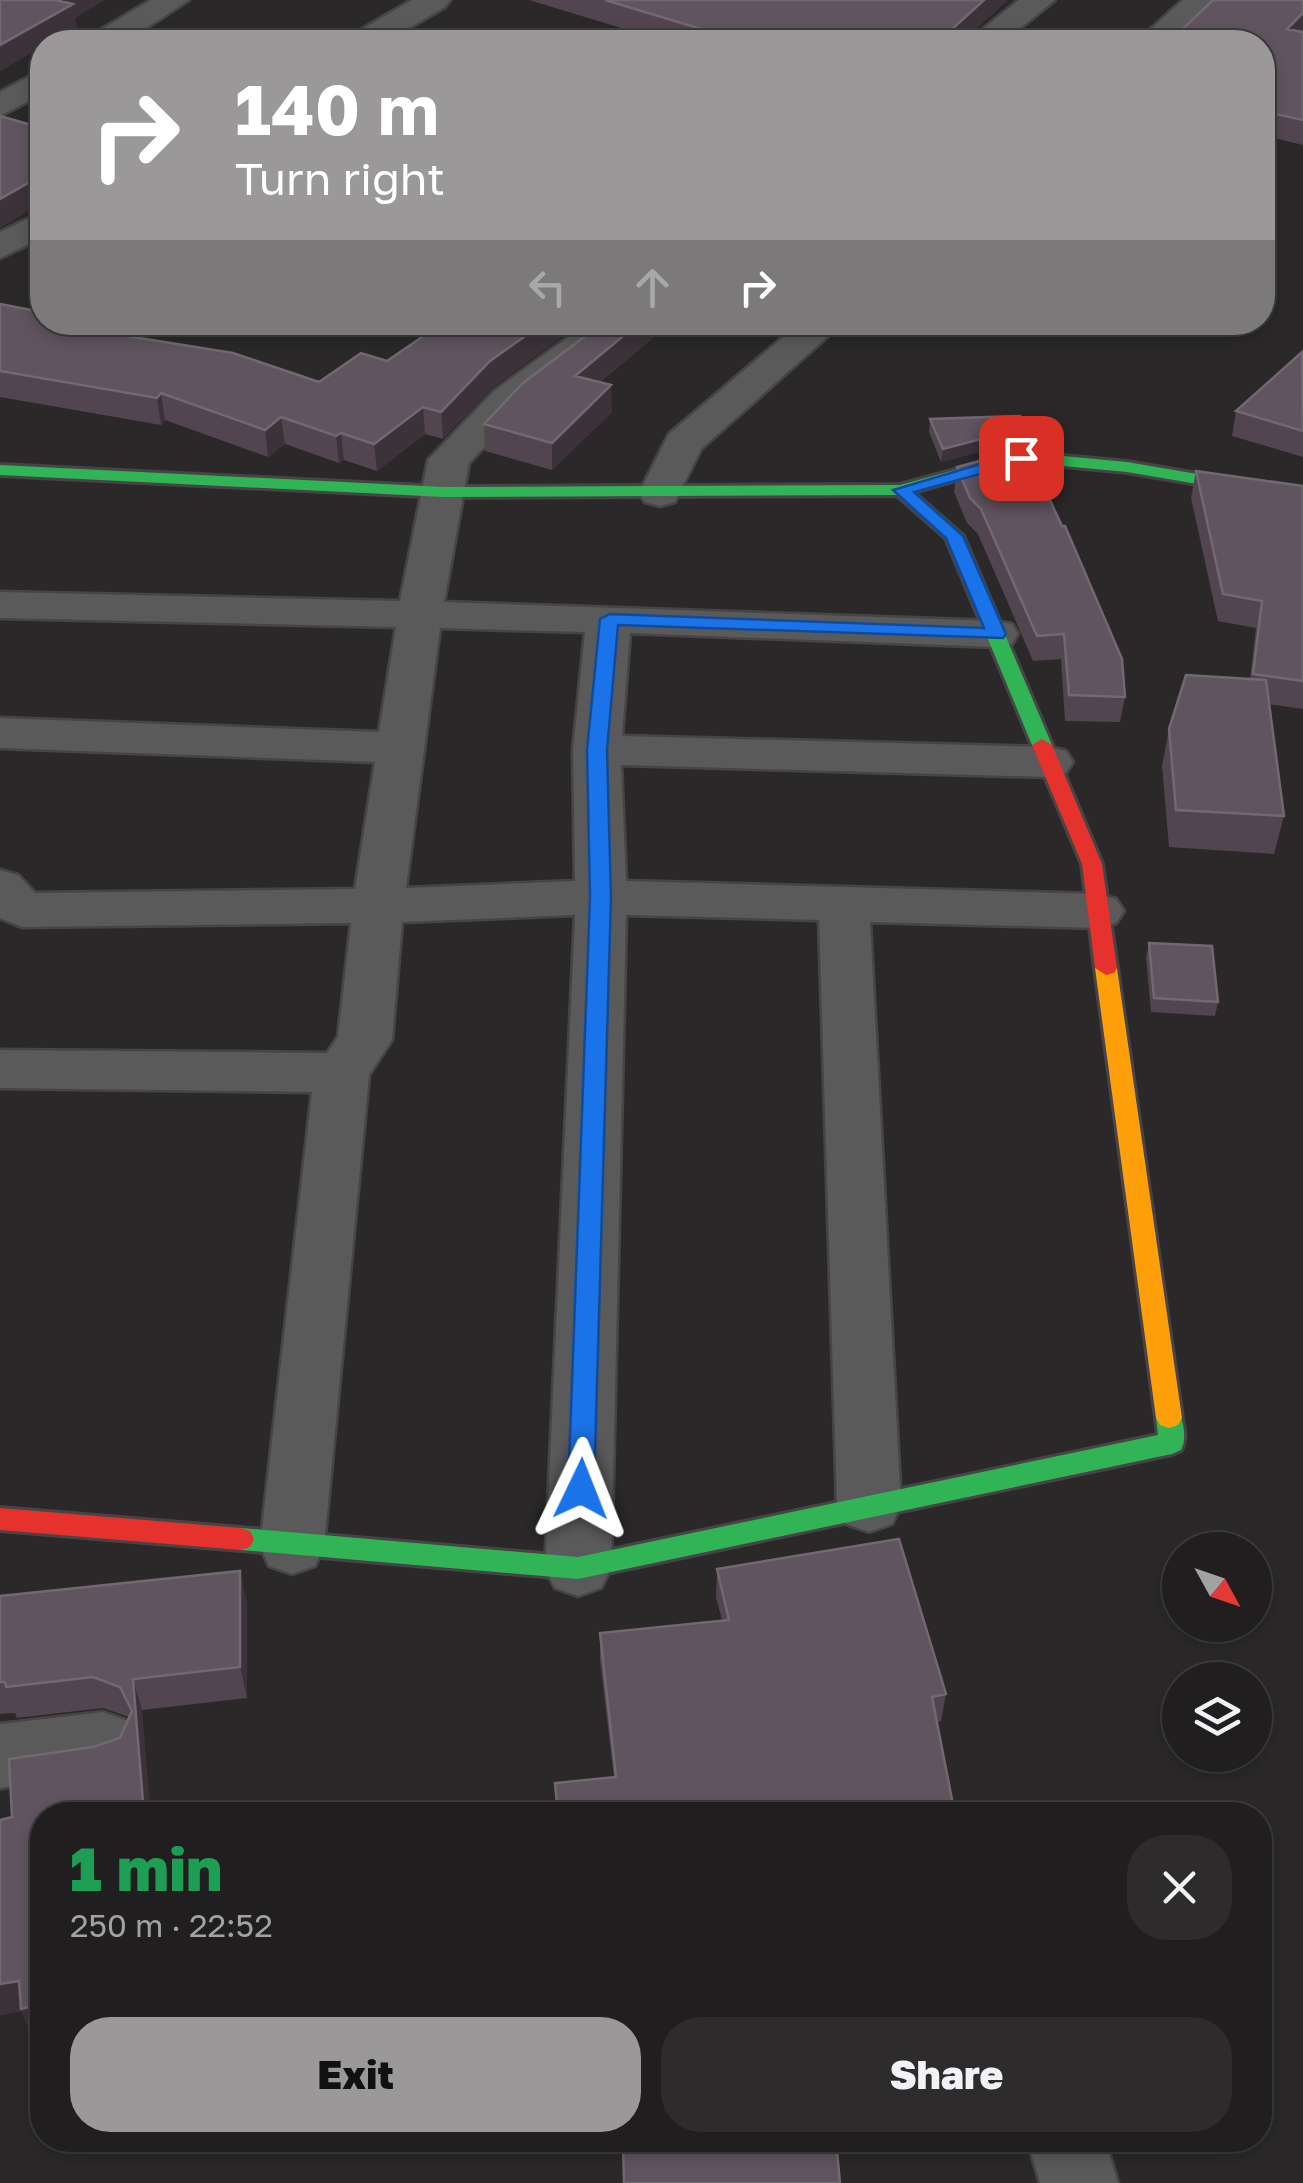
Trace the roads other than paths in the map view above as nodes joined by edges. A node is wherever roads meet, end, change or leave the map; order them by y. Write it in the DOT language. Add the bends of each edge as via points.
graph roads {
  1 [pos="173,0"];
  2 [pos="434,0"];
  3 [pos="1038,0"];
  4 [pos="1202,0"];
  5 [pos="123,30"];
  6 [pos="383,30"];
  7 [pos="998,30"];
  8 [pos="1166,30"];
  9 [pos="30,87"];
  10 [pos="0,106"];
  11 [pos="30,230"];
  12 [pos="0,247"];
  13 [pos="596,335"];
  14 [pos="809,335"];
  15 [pos="0,470"];
  16 [pos="902,490"];
  17 [pos="444,492"];
  18 [pos="660,494"];
  19 [pos="1303,497"];
  20 [pos="0,604"];
  21 [pos="420,615"];
  22 [pos="610,619"];
  23 [pos="996,634"];
  24 [pos="0,733"];
  25 [pos="401,748"];
  26 [pos="597,750"];
  27 [pos="1049,762"];
  28 [pos="0,887"];
  29 [pos="601,897"];
  30 [pos="844,904"];
  31 [pos="378,906"];
  32 [pos="1098,911"];
  33 [pos="0,1069"];
  34 [pos="342,1073"];
  35 [pos="869,1506"];
  36 [pos="0,1520"];
  37 [pos="292,1546"];
  38 [pos="578,1568"];
  39 [pos="103,1743"];
  40 [pos="0,1756"];
  41 [pos="1070,2152"];
  42 [pos="1079,2183"];
  1 -- 5 [label="street"];
  2 -- 6 [label="street"];
  3 -- 7 [label="street"];
  4 -- 8 [label="street"];
  9 -- 10 [label="street"];
  11 -- 12 [label="street"];
  13 -- 17 [label="street" via="469,436 449,460"];
  14 -- 18 [label="street" via="683,444"];
  15 -- 17 [label="street"];
  16 -- 18 [label="street"];
  16 -- 19 [label="street" via="1021,458"];
  16 -- 23 [label="street" via="954,536"];
  17 -- 18 [label="street"];
  17 -- 21 [label="street"];
  20 -- 21 [label="street"];
  21 -- 22 [label="street"];
  21 -- 25 [label="street"];
  22 -- 23 [label="street"];
  22 -- 26 [label="street"];
  23 -- 27 [label="street"];
  24 -- 25 [label="street"];
  25 -- 31 [label="street"];
  26 -- 27 [label="street"];
  26 -- 29 [label="street"];
  27 -- 32 [label="street" via="1092,864"];
  28 -- 31 [label="street" via="22,910"];
  29 -- 30 [label="street"];
  29 -- 31 [label="street"];
  29 -- 38 [label="street"];
  30 -- 32 [label="street"];
  30 -- 35 [label="street"];
  31 -- 34 [label="street" via="365,1040"];
  32 -- 35 [label="street" via="1172,1442"];
  33 -- 34 [label="street"];
  34 -- 37 [label="street"];
  35 -- 38 [label="street"];
  36 -- 37 [label="street"];
  37 -- 38 [label="street"];
  39 -- 40 [label="street"];
  41 -- 42 [label="street"];
}
